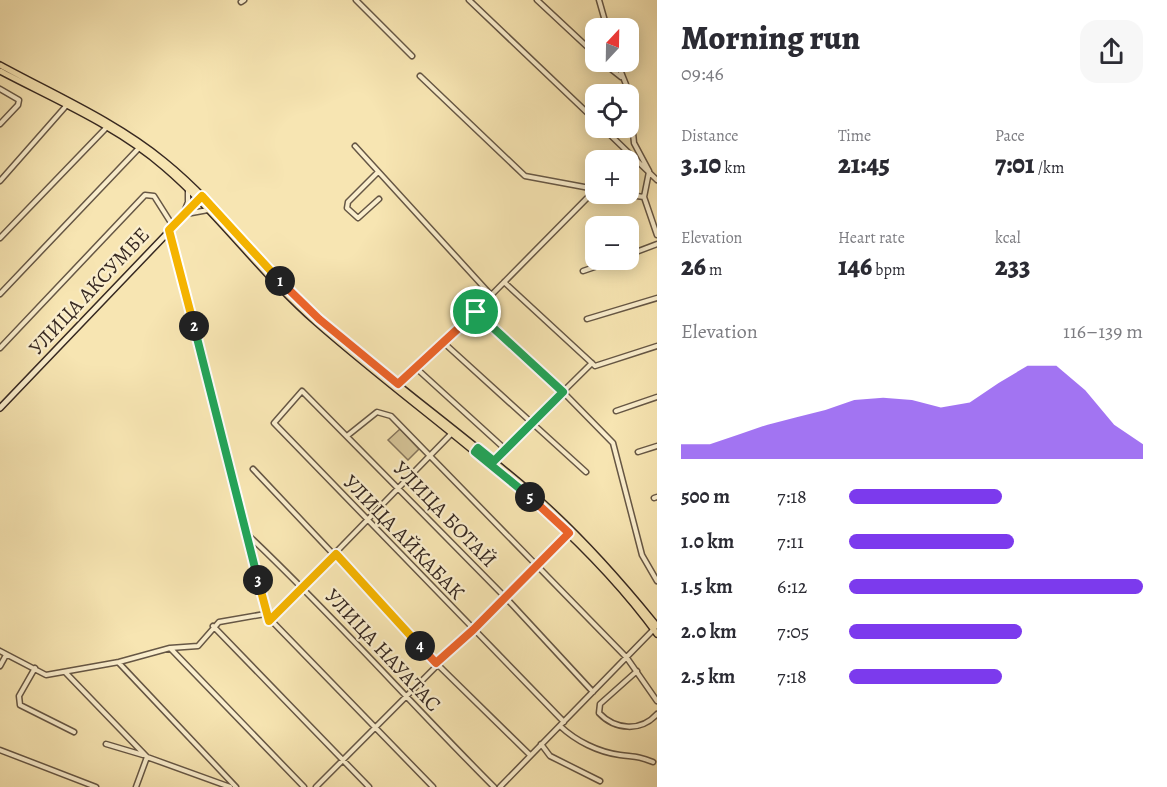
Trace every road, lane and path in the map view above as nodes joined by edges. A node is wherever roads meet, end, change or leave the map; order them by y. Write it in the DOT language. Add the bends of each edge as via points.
graph roads {
  1 [pos="356,0"];
  2 [pos="469,0"];
  3 [pos="537,0"];
  4 [pos="599,0"];
  5 [pos="604,18"];
  6 [pos="585,45"];
  7 [pos="412,56"];
  8 [pos="0,65"];
  9 [pos="0,71"];
  10 [pos="614,72"];
  11 [pos="620,72"];
  12 [pos="420,75"];
  13 [pos="622,78"];
  14 [pos="0,89"];
  15 [pos="66,106"];
  16 [pos="585,111"];
  17 [pos="0,124"];
  18 [pos="106,128"];
  19 [pos="614,138"];
  20 [pos="355,146"];
  21 [pos="139,147"];
  22 [pos="649,171"];
  23 [pos="378,172"];
  24 [pos="657,180"];
  25 [pos="0,181"];
  26 [pos="188,188"];
  27 [pos="639,196"];
  28 [pos="201,197"];
  29 [pos="644,197"];
  30 [pos="380,199"];
  31 [pos="210,211"];
  32 [pos="183,216"];
  33 [pos="171,228"];
  34 [pos="657,235"];
  35 [pos="0,238"];
  36 [pos="657,244"];
  37 [pos="639,251"];
  38 [pos="586,270"];
  39 [pos="583,271"];
  40 [pos="504,282"];
  41 [pos="0,294"];
  42 [pos="491,296"];
  43 [pos="657,298"];
  44 [pos="476,312"];
  45 [pos="587,319"];
  46 [pos="444,343"];
  47 [pos="657,346"];
  48 [pos="0,348"];
  49 [pos="592,363"];
  50 [pos="416,368"];
  51 [pos="398,384"];
  52 [pos="563,392"];
  53 [pos="657,397"];
  54 [pos="0,408"];
  55 [pos="616,411"];
  56 [pos="274,423"];
  57 [pos="532,423"];
  58 [pos="452,433"];
  59 [pos="347,436"];
  60 [pos="657,446"];
  61 [pos="505,449"];
  62 [pos="476,450"];
  63 [pos="638,452"];
  64 [pos="430,456"];
  65 [pos="494,461"];
  66 [pos="253,469"];
  67 [pos="586,472"];
  68 [pos="398,488"];
  69 [pos="368,521"];
  70 [pos="569,533"];
  71 [pos="248,535"];
  72 [pos="336,554"];
  73 [pos="538,566"];
  74 [pos="657,581"];
  75 [pos="303,587"];
  76 [pos="506,598"];
  77 [pos="265,614"];
  78 [pos="269,621"];
  79 [pos="213,626"];
  80 [pos="656,629"];
  81 [pos="473,630"];
  82 [pos="170,648"];
  83 [pos="0,651"];
  84 [pos="6,655"];
  85 [pos="627,658"];
  86 [pos="118,662"];
  87 [pos="436,663"];
  88 [pos="0,666"];
  89 [pos="35,668"];
  90 [pos="637,671"];
  91 [pos="66,672"];
  92 [pos="593,692"];
  93 [pos="404,696"];
  94 [pos="657,701"];
  95 [pos="657,714"];
  96 [pos="562,724"];
  97 [pos="374,729"];
  98 [pos="74,732"];
  99 [pos="106,744"];
  100 [pos="541,744"];
  101 [pos="0,750"];
  102 [pos="530,755"];
  103 [pos="145,756"];
  104 [pos="342,760"];
  105 [pos="653,762"];
  106 [pos="600,781"];
  107 [pos="96,787"];
  108 [pos="136,787"];
  109 [pos="231,787"];
  110 [pos="236,787"];
  111 [pos="304,787"];
  112 [pos="316,787"];
  113 [pos="369,787"];
  114 [pos="433,787"];
  115 [pos="494,787"];
  116 [pos="500,787"];
  1 -- 7 [label="street"];
  2 -- 16 [label="street"];
  3 -- 6 [label="street"];
  4 -- 5 [label="street"];
  8 -- 28 [label="main road" via="126,134 165,162"];
  9 -- 15 [label="main road"];
  10 -- 13 [label="street"];
  11 -- 13 [label="street"];
  12 -- 40 [label="street" via="525,176 596,189"];
  13 -- 22 [label="street" via="629,92 634,143"];
  14 -- 17 [label="street" via="19,100"];
  15 -- 18 [label="main road"];
  15 -- 25 [label="street"];
  18 -- 21 [label="main road"];
  18 -- 35 [label="street"];
  19 -- 22 [label="street"];
  20 -- 23 [label="street"];
  21 -- 26 [label="main road"];
  21 -- 41 [label="street"];
  22 -- 24 [label="street"];
  22 -- 29 [label="street"];
  23 -- 30 [label="street" via="348,202 347,208 358,218"];
  23 -- 42 [label="street"];
  26 -- 28 [label="main road"];
  26 -- 32 [label="street"];
  27 -- 29 [label="street"];
  28 -- 31 [label="main road"];
  28 -- 32 [label="main road, УЛИЦА АКСУМБЕ"];
  28 -- 51 [label="main road" via="298,299"];
  29 -- 34 [label="street"];
  31 -- 32 [label="street" via="196,210"];
  31 -- 58 [label="main road" via="316,323"];
  32 -- 33 [label="main road, УЛИЦА АКСУМБЕ"];
  33 -- 48 [label="street" via="154,196 145,195"];
  33 -- 54 [label="main road, УЛИЦА АКСУМБЕ"];
  33 -- 71 [label="street"];
  36 -- 37 [label="street"];
  38 -- 39 [label="street"];
  40 -- 42 [label="street"];
  40 -- 49 [label="street"];
  42 -- 44 [label="street"];
  43 -- 45 [label="street"];
  44 -- 46 [label="street"];
  44 -- 52 [label="street"];
  46 -- 50 [label="street"];
  46 -- 57 [label="street"];
  47 -- 49 [label="street" via="596,366"];
  49 -- 52 [label="street"];
  50 -- 51 [label="street"];
  50 -- 61 [label="street"];
  51 -- 62 [label="main road"];
  52 -- 57 [label="street"];
  52 -- 74 [label="street" via="613,443 642,555"];
  53 -- 55 [label="street"];
  56 -- 59 [label="street, УЛИЦА БОТАЙ" via="302,391"];
  56 -- 69 [label="street, УЛИЦА АЙКАБАК"];
  57 -- 61 [label="street"];
  57 -- 67 [label="street"];
  58 -- 62 [label="main road"];
  58 -- 64 [label="street"];
  59 -- 64 [label="street" via="377,412 391,416"];
  59 -- 68 [label="street, УЛИЦА БОТАЙ"];
  60 -- 63 [label="street"];
  61 -- 65 [label="street"];
  62 -- 65 [label="main road"];
  62 -- 70 [label="main road"];
  64 -- 68 [label="street"];
  64 -- 73 [label="street"];
  65 -- 80 [label="main road" via="572,531 633,595"];
  66 -- 72 [label="street"];
  68 -- 69 [label="street"];
  68 -- 76 [label="street, УЛИЦА БОТАЙ"];
  69 -- 72 [label="street"];
  69 -- 81 [label="street, УЛИЦА АЙКАБАК"];
  70 -- 73 [label="street"];
  70 -- 80 [label="main road"];
  71 -- 75 [label="street, УЛИЦА НАУАТАС"];
  71 -- 77 [label="street"];
  72 -- 75 [label="street"];
  72 -- 87 [label="street"];
  73 -- 76 [label="street"];
  73 -- 85 [label="street"];
  75 -- 78 [label="street"];
  75 -- 93 [label="street, УЛИЦА НАУАТАС"];
  76 -- 81 [label="street"];
  76 -- 92 [label="street, УЛИЦА БОТАЙ"];
  77 -- 78 [label="street"];
  77 -- 79 [label="street"];
  78 -- 97 [label="street"];
  79 -- 82 [label="street" via="198,646"];
  79 -- 104 [label="street"];
  80 -- 85 [label="street"];
  81 -- 87 [label="street"];
  81 -- 96 [label="street, УЛИЦА АЙКАБАК"];
  82 -- 86 [label="street"];
  82 -- 111 [label="street"];
  83 -- 84 [label="street"];
  84 -- 88 [label="street"];
  84 -- 89 [label="street"];
  85 -- 90 [label="street"];
  85 -- 92 [label="street"];
  86 -- 91 [label="street"];
  86 -- 110 [label="street"];
  87 -- 93 [label="street"];
  87 -- 102 [label="street"];
  89 -- 91 [label="street" via="46,675"];
  89 -- 98 [label="street" via="19,696 20,705"];
  90 -- 94 [label="street"];
  90 -- 95 [label="street" via="600,704 599,713 610,722 633,728 644,726"];
  91 -- 103 [label="street"];
  92 -- 96 [label="street"];
  93 -- 97 [label="street"];
  93 -- 115 [label="street, УЛИЦА НАУАТАС"];
  96 -- 100 [label="street"];
  96 -- 105 [label="street, УЛИЦА АЙКАБАК" via="576,741"];
  97 -- 104 [label="street"];
  97 -- 114 [label="street"];
  99 -- 103 [label="street"];
  100 -- 102 [label="street"];
  100 -- 106 [label="street" via="550,756"];
  101 -- 107 [label="street"];
  102 -- 116 [label="street"];
  103 -- 108 [label="street"];
  103 -- 109 [label="street"];
  104 -- 112 [label="street"];
  104 -- 113 [label="street"];
}
